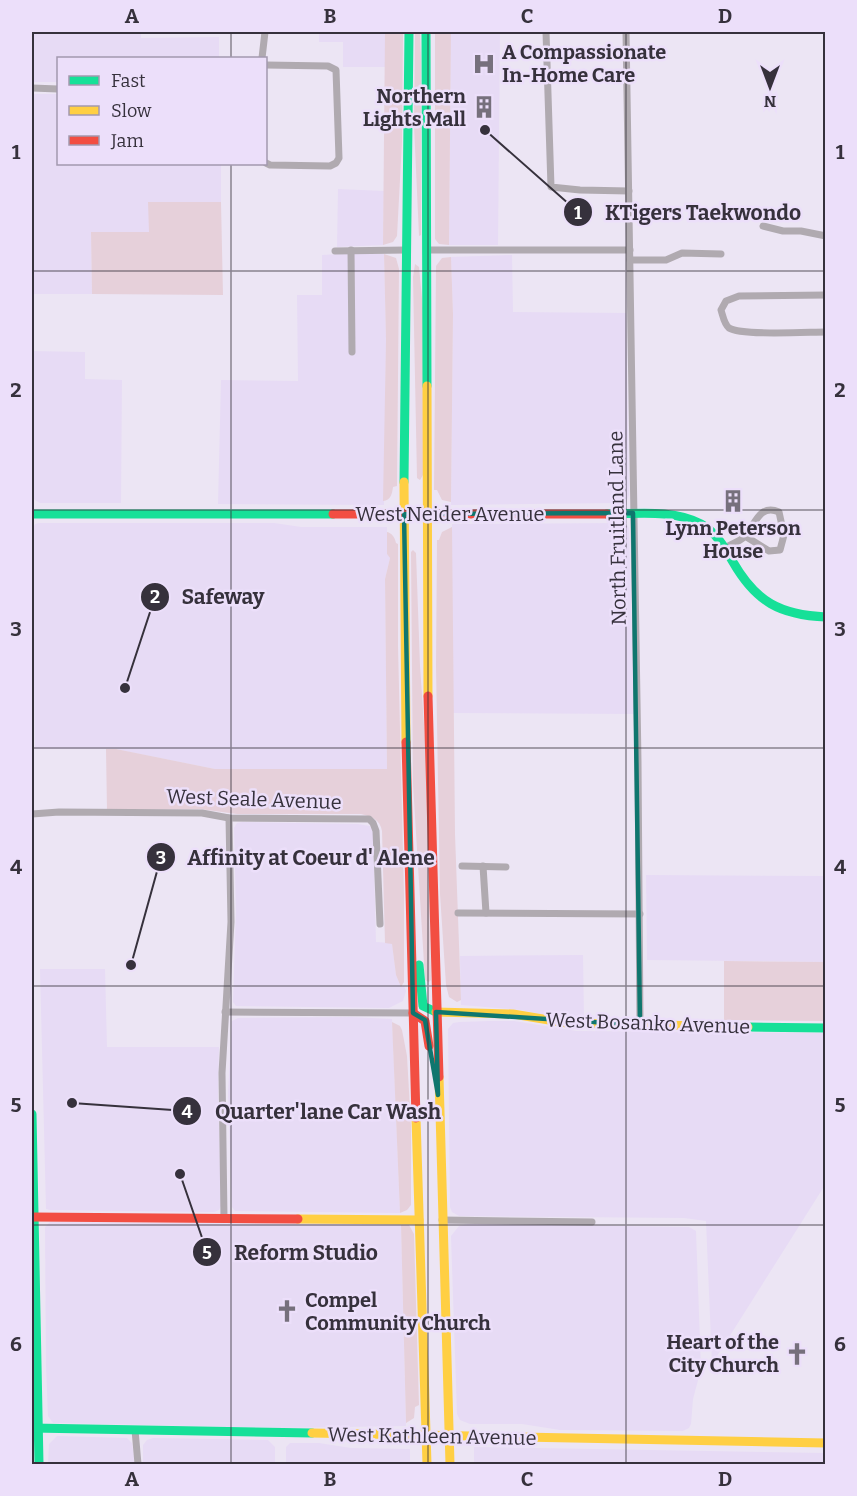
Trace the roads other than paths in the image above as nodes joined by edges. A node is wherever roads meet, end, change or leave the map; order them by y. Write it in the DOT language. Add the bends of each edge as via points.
graph roads {
  1 [pos="265,32"];
  2 [pos="409,32"];
  3 [pos="426,32"];
  4 [pos="546,32"];
  5 [pos="626,32"];
  6 [pos="262,57"];
  7 [pos="267,65"];
  8 [pos="32,88"];
  9 [pos="57,88"];
  10 [pos="267,164"];
  11 [pos="629,190"];
  12 [pos="406,217"];
  13 [pos="763,226"];
  14 [pos="825,237"];
  15 [pos="351,250"];
  16 [pos="406,250"];
  17 [pos="427,250"];
  18 [pos="630,250"];
  19 [pos="335,251"];
  20 [pos="721,254"];
  21 [pos="630,260"];
  22 [pos="427,278"];
  23 [pos="825,295"];
  24 [pos="825,332"];
  25 [pos="352,352"];
  26 [pos="633,513"];
  27 [pos="32,514"];
  28 [pos="404,514"];
  29 [pos="426,514"];
  30 [pos="744,537"];
  31 [pos="725,548"];
  32 [pos="825,617"];
  33 [pos="32,814"];
  34 [pos="229,818"];
  35 [pos="462,866"];
  36 [pos="483,866"];
  37 [pos="506,867"];
  38 [pos="458,913"];
  39 [pos="486,913"];
  40 [pos="640,914"];
  41 [pos="380,924"];
  42 [pos="411,940"];
  43 [pos="225,1012"];
  44 [pos="436,1012"];
  45 [pos="413,1013"];
  46 [pos="640,1025"];
  47 [pos="825,1028"];
  48 [pos="438,1095"];
  49 [pos="32,1114"];
  50 [pos="33,1216"];
  51 [pos="224,1218"];
  52 [pos="419,1220"];
  53 [pos="442,1220"];
  54 [pos="592,1222"];
  55 [pos="35,1428"];
  56 [pos="135,1430"];
  57 [pos="425,1436"];
  58 [pos="449,1436"];
  59 [pos="825,1443"];
  60 [pos="39,1464"];
  61 [pos="138,1464"];
  62 [pos="427,1464"];
  63 [pos="450,1464"];
  1 -- 6 [label="street"];
  2 -- 12 [label="main road"];
  3 -- 17 [label="main road"];
  4 -- 11 [label="street" via="551,187"];
  5 -- 11 [label="street, North Fruitland Lane"];
  7 -- 10 [label="street" via="328,66 336,70 339,158 330,166"];
  8 -- 9 [label="street"];
  11 -- 18 [label="street, North Fruitland Lane"];
  12 -- 16 [label="main road"];
  12 -- 17 [label="main road" via="416,245"];
  13 -- 14 [label="street"];
  15 -- 16 [label="street"];
  15 -- 19 [label="street"];
  15 -- 25 [label="street"];
  16 -- 22 [label="main road" via="423,264"];
  16 -- 28 [label="main road"];
  17 -- 18 [label="street"];
  17 -- 22 [label="main road"];
  18 -- 21 [label="street, North Fruitland Lane"];
  20 -- 21 [label="street" via="682,253 666,260"];
  21 -- 26 [label="street, North Fruitland Lane"];
  22 -- 29 [label="main road"];
  23 -- 24 [label="street" via="739,296 726,301 721,310 729,328 745,332"];
  26 -- 29 [label="main road, West Neider Avenue"];
  26 -- 31 [label="main road, West Neider Avenue" via="690,519 704,526"];
  26 -- 40 [label="street, North Fruitland Lane"];
  27 -- 28 [label="main road, West Neider Avenue"];
  28 -- 29 [label="main road, West Neider Avenue"];
  28 -- 42 [label="main road"];
  29 -- 44 [label="main road"];
  30 -- 30 [label="street" via="763,512 779,512 784,535 780,550 769,551"];
  30 -- 31 [label="street"];
  31 -- 32 [label="main road, West Neider Avenue" via="752,590 767,603 784,613"];
  33 -- 34 [label="street, West Seale Avenue" via="202,813"];
  34 -- 41 [label="street, West Seale Avenue" via="369,819 376,831"];
  34 -- 43 [label="street" via="231,914"];
  35 -- 36 [label="street"];
  36 -- 37 [label="street"];
  36 -- 39 [label="street"];
  38 -- 39 [label="street"];
  39 -- 40 [label="street"];
  40 -- 46 [label="street, North Fruitland Lane"];
  42 -- 44 [label="main road" via="417,954 423,1006"];
  42 -- 45 [label="main road"];
  43 -- 45 [label="street"];
  43 -- 51 [label="street"];
  44 -- 46 [label="main road, West Bosanko Avenue"];
  44 -- 48 [label="main road"];
  45 -- 48 [label="main road" via="421,1015 428,1027"];
  45 -- 52 [label="main road"];
  46 -- 47 [label="main road, West Bosanko Avenue"];
  48 -- 53 [label="main road"];
  49 -- 50 [label="main road"];
  50 -- 51 [label="main road"];
  50 -- 55 [label="main road"];
  51 -- 52 [label="main road"];
  52 -- 57 [label="main road"];
  53 -- 54 [label="street"];
  53 -- 58 [label="main road"];
  55 -- 56 [label="main road, West Kathleen Avenue"];
  55 -- 60 [label="main road"];
  56 -- 57 [label="main road, West Kathleen Avenue"];
  56 -- 61 [label="street"];
  57 -- 58 [label="main road, West Kathleen Avenue"];
  57 -- 62 [label="main road"];
  58 -- 59 [label="main road, West Kathleen Avenue"];
  58 -- 63 [label="main road"];
}
